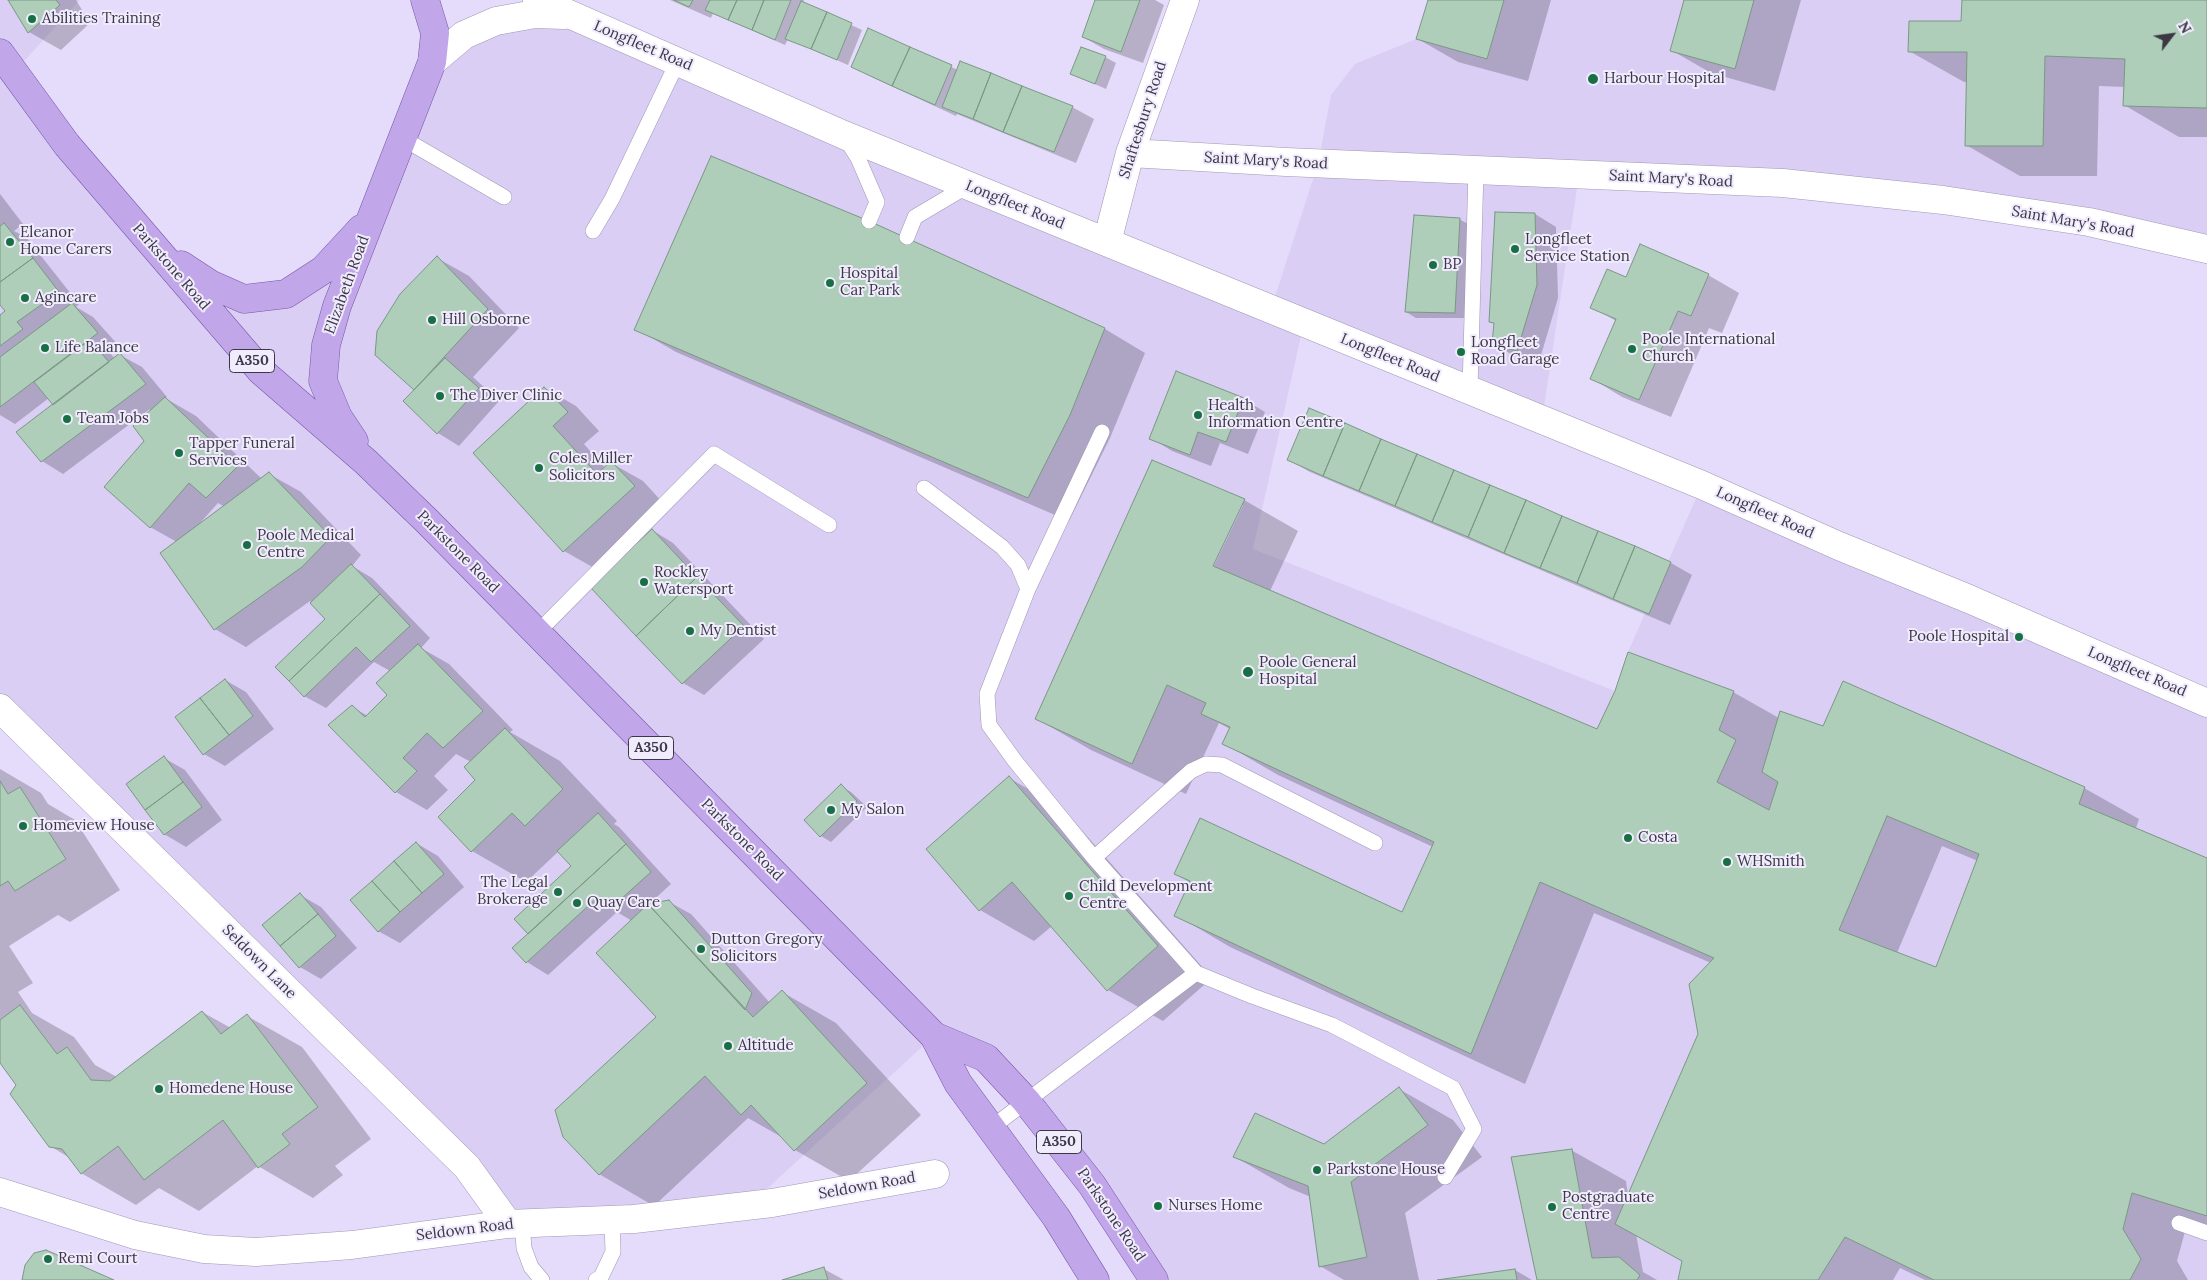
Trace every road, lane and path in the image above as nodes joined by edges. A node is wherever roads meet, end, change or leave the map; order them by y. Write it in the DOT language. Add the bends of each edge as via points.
graph roads {
  1 [pos="425,0"];
  2 [pos="537,0"];
  3 [pos="1185,0"];
  4 [pos="572,16"];
  5 [pos="0,53"];
  6 [pos="678,61"];
  7 [pos="432,62"];
  8 [pos="844,135"];
  9 [pos="402,138"];
  10 [pos="1130,153"];
  11 [pos="1476,170"];
  12 [pos="969,186"];
  13 [pos="504,197"];
  14 [pos="371,218"];
  15 [pos="869,221"];
  16 [pos="593,231"];
  17 [pos="906,237"];
  18 [pos="1107,242"];
  19 [pos="153,246"];
  20 [pos="2207,249"];
  21 [pos="1470,390"];
  22 [pos="1102,432"];
  23 [pos="366,462"];
  24 [pos="924,488"];
  25 [pos="829,524"];
  26 [pos="1028,589"];
  27 [pos="537,633"];
  28 [pos="2207,703"];
  29 [pos="0,708"];
  30 [pos="1375,843"];
  31 [pos="1094,858"];
  32 [pos="1196,973"];
  33 [pos="934,1036"];
  34 [pos="1026,1101"];
  35 [pos="991,1128"];
  36 [pos="935,1174"];
  37 [pos="1445,1177"];
  38 [pos="0,1192"];
  39 [pos="612,1220"];
  40 [pos="2179,1223"];
  41 [pos="515,1224"];
  42 [pos="2207,1233"];
  43 [pos="542,1280"];
  44 [pos="596,1280"];
  45 [pos="1094,1280"];
  46 [pos="1154,1280"];
  1 -- 7 [label="main road, A350" via="435,33"];
  2 -- 4 [label="street, Longfleet Road"];
  3 -- 10 [label="street, Shaftesbury Road"];
  4 -- 6 [label="street, Longfleet Road"];
  4 -- 7 [label="street, Longfleet Road" via="535,14 496,21 464,36"];
  5 -- 19 [label="main road, Parkstone Road / A350" via="67,145"];
  6 -- 8 [label="street, Longfleet Road"];
  6 -- 16 [label="lane" via="612,199"];
  7 -- 9 [label="main road, Elizabeth Road / A350"];
  8 -- 12 [label="street, Longfleet Road"];
  8 -- 15 [label="lane" via="877,202"];
  9 -- 13 [label="lane"];
  9 -- 14 [label="main road, Elizabeth Road / A350"];
  10 -- 11 [label="street, Saint Mary's Road"];
  10 -- 18 [label="street, Shaftesbury Road"];
  11 -- 20 [label="street, Saint Mary's Road" via="1783,184 1943,200 2089,222"];
  11 -- 21 [label="lane"];
  12 -- 17 [label="lane" via="915,217"];
  12 -- 18 [label="street, Longfleet Road"];
  14 -- 19 [label="main road, Elizabeth Road / A350" via="323,270 286,294 244,299 210,284"];
  14 -- 23 [label="main road, Elizabeth Road / A350" via="337,306 326,345 322,381 338,417"];
  18 -- 21 [label="street, Longfleet Road"];
  19 -- 23 [label="main road, Parkstone Road / A350" via="261,371"];
  21 -- 28 [label="street, Longfleet Road" via="1745,503"];
  22 -- 26 [label="lane"];
  23 -- 27 [label="main road, Parkstone Road / A350"];
  24 -- 26 [label="lane" via="1002,547 1018,565"];
  25 -- 27 [label="lane" via="714,454"];
  26 -- 31 [label="lane" via="987,694 989,725"];
  27 -- 33 [label="main road, Parkstone Road / A350"];
  29 -- 41 [label="street, Seldown Lane" via="467,1167"];
  30 -- 31 [label="lane" via="1222,765 1206,764 1191,771"];
  31 -- 32 [label="lane"];
  32 -- 34 [label="lane"];
  32 -- 37 [label="lane" via="1332,1025 1453,1088 1474,1129"];
  33 -- 34 [label="main road, Parkstone Road / A350" via="986,1058"];
  33 -- 35 [label="main road, Parkstone Road / A350" via="958,1083"];
  34 -- 35 [label="lane"];
  34 -- 46 [label="main road, Parkstone Road / A350" via="1092,1185"];
  35 -- 45 [label="main road, Parkstone Road / A350" via="1056,1217"];
  36 -- 39 [label="street, Seldown Road" via="772,1203"];
  38 -- 41 [label="street, Seldown Road" via="135,1234 204,1250 256,1252 352,1245"];
  39 -- 41 [label="street, Seldown Road"];
  39 -- 44 [label="lane" via="613,1252 601,1277"];
  40 -- 42 [label="lane"];
  41 -- 43 [label="lane" via="531,1267"];
}
